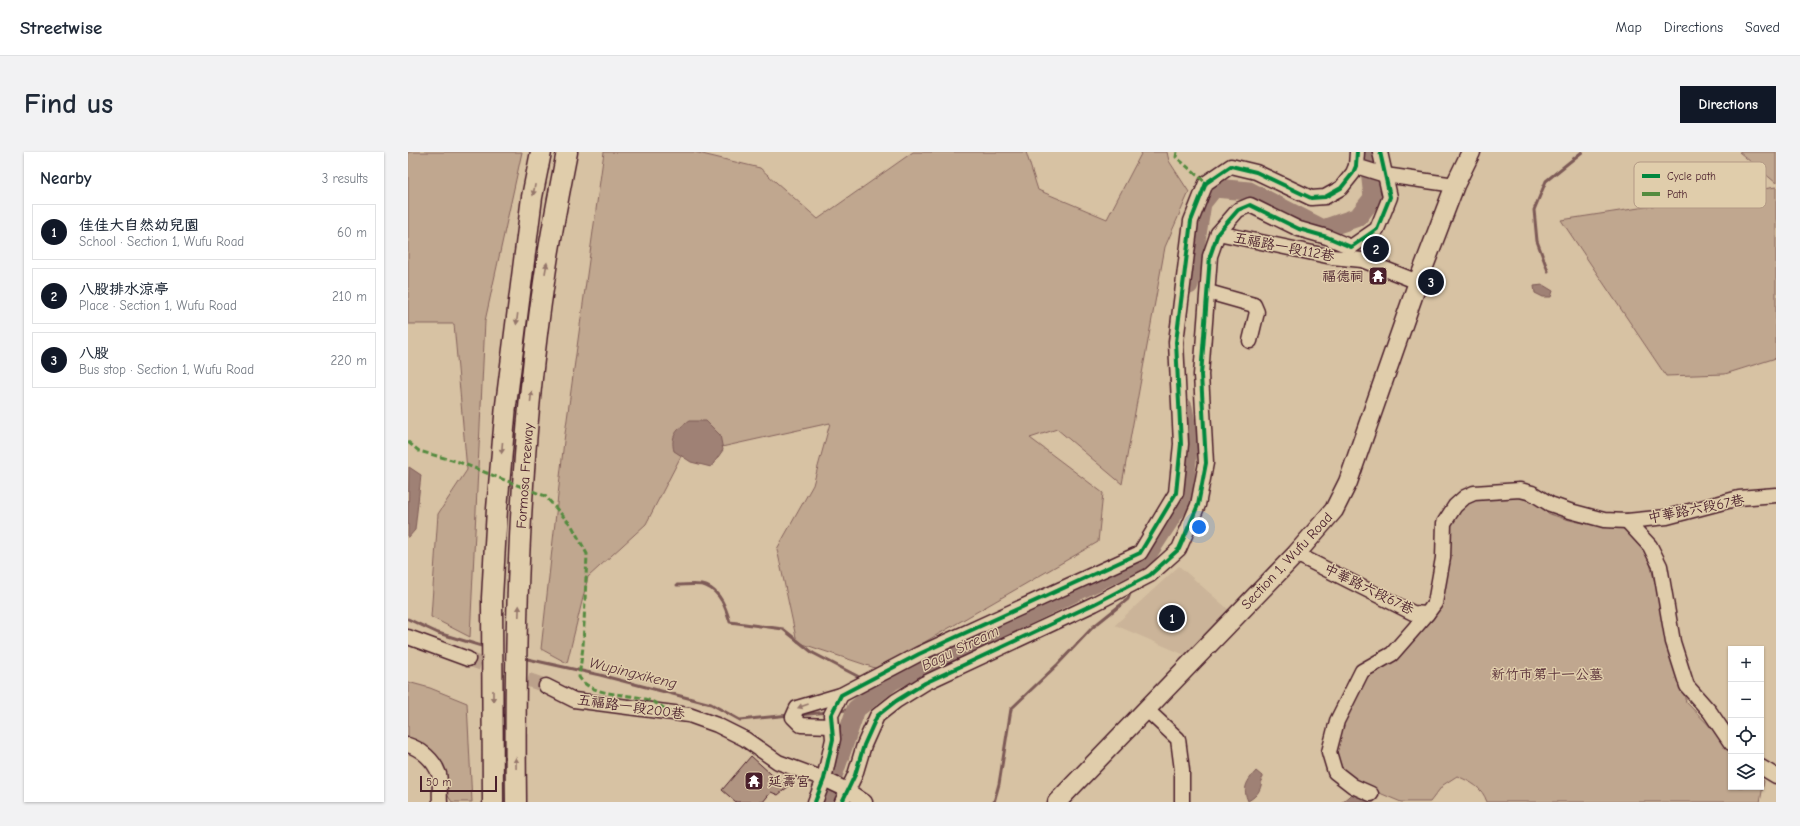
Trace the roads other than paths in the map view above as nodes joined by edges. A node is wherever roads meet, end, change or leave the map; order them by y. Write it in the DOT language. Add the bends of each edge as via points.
graph roads {
  1 [pos="541,152"];
  2 [pos="567,152"];
  3 [pos="1380,152"];
  4 [pos="1471,152"];
  5 [pos="1356,159"];
  6 [pos="1385,175"];
  7 [pos="1455,185"];
  8 [pos="1218,233"];
  9 [pos="1360,241"];
  10 [pos="1362,260"];
  11 [pos="1418,282"];
  12 [pos="1208,292"];
  13 [pos="1250,341"];
  14 [pos="1776,496"];
  15 [pos="1627,521"];
  16 [pos="1296,554"];
  17 [pos="1427,614"];
  18 [pos="408,638"];
  19 [pos="468,659"];
  20 [pos="546,686"];
  21 [pos="841,695"];
  22 [pos="1146,709"];
  23 [pos="832,726"];
  24 [pos="1728,739"];
  25 [pos="408,745"];
  26 [pos="1764,769"];
  27 [pos="1776,776"];
  28 [pos="824,779"];
  29 [pos="1371,794"];
  30 [pos="845,796"];
  31 [pos="440,802"];
  32 [pos="494,802"];
  33 [pos="516,802"];
  34 [pos="815,802"];
  35 [pos="865,802"];
  36 [pos="1057,802"];
  37 [pos="1182,802"];
  1 -- 32 [label="highway, Formosa Freeway, one-way" via="532,198 506,405 497,509 492,598"];
  33 -- 2 [label="highway, Formosa Freeway, one-way" via="515,723 521,526 529,415 545,275"];
  3 -- 6 [label="lane"];
  4 -- 7 [label="main road, Section 1, Wufu Road"];
  5 -- 6 [label="lane"];
  5 -- 21 [label="lane" via="1342,188 1325,197 1311,198 1256,172 1231,166 1206,184 1191,221 1176,342 1181,444 1176,493 1140,553 919,654"];
  6 -- 7 [label="lane"];
  6 -- 9 [label="lane" via="1390,197 1377,229"];
  7 -- 11 [label="main road, Section 1, Wufu Road"];
  8 -- 9 [label="lane" via="1238,210 1250,205 1299,229 1351,247"];
  8 -- 10 [label="lane, 五福路一段112巷" via="1332,257"];
  8 -- 12 [label="lane" via="1210,256"];
  9 -- 10 [label="lane"];
  10 -- 11 [label="lane, 五福路一段112巷"];
  11 -- 16 [label="main road, Section 1, Wufu Road" via="1348,482 1334,510"];
  12 -- 13 [label="lane" via="1254,305 1257,312"];
  12 -- 30 [label="lane" via="1201,375 1206,463 1198,505 1179,549 1143,579 925,683 896,701 877,716"];
  14 -- 15 [label="lane, 中華路六段67巷" via="1739,498 1668,517"];
  15 -- 17 [label="lane, 中華路六段67巷" via="1604,520 1570,511 1520,490 1474,492 1465,496 1444,523 1444,558 1435,603"];
  15 -- 24 [label="lane" via="1650,546 1660,566 1673,642 1687,686 1710,712"];
  16 -- 17 [label="lane, 中華路六段67巷" via="1413,613"];
  16 -- 22 [label="main road, Section 1, Wufu Road"];
  17 -- 29 [label="lane" via="1392,654 1362,671 1337,721 1329,752 1335,772 1353,786"];
  18 -- 19 [label="lane"];
  20 -- 28 [label="lane, 五福路一段200巷" via="574,700 689,715 746,739 778,762"];
  21 -- 23 [label="lane" via="831,715"];
  21 -- 23 [label="lane, one-way" via="797,708 793,717 801,725"];
  22 -- 36 [label="main road, Section 1, Wufu Road"];
  22 -- 37 [label="lane" via="1178,739 1182,770"];
  23 -- 28 [label="lane"];
  25 -- 31 [label="lane" via="419,748 439,774"];
  26 -- 27 [label="lane"];
  28 -- 30 [label="lane, 五福路一段200巷"];
  28 -- 34 [label="lane"];
  30 -- 35 [label="lane, 五福路一段200巷"];
}
